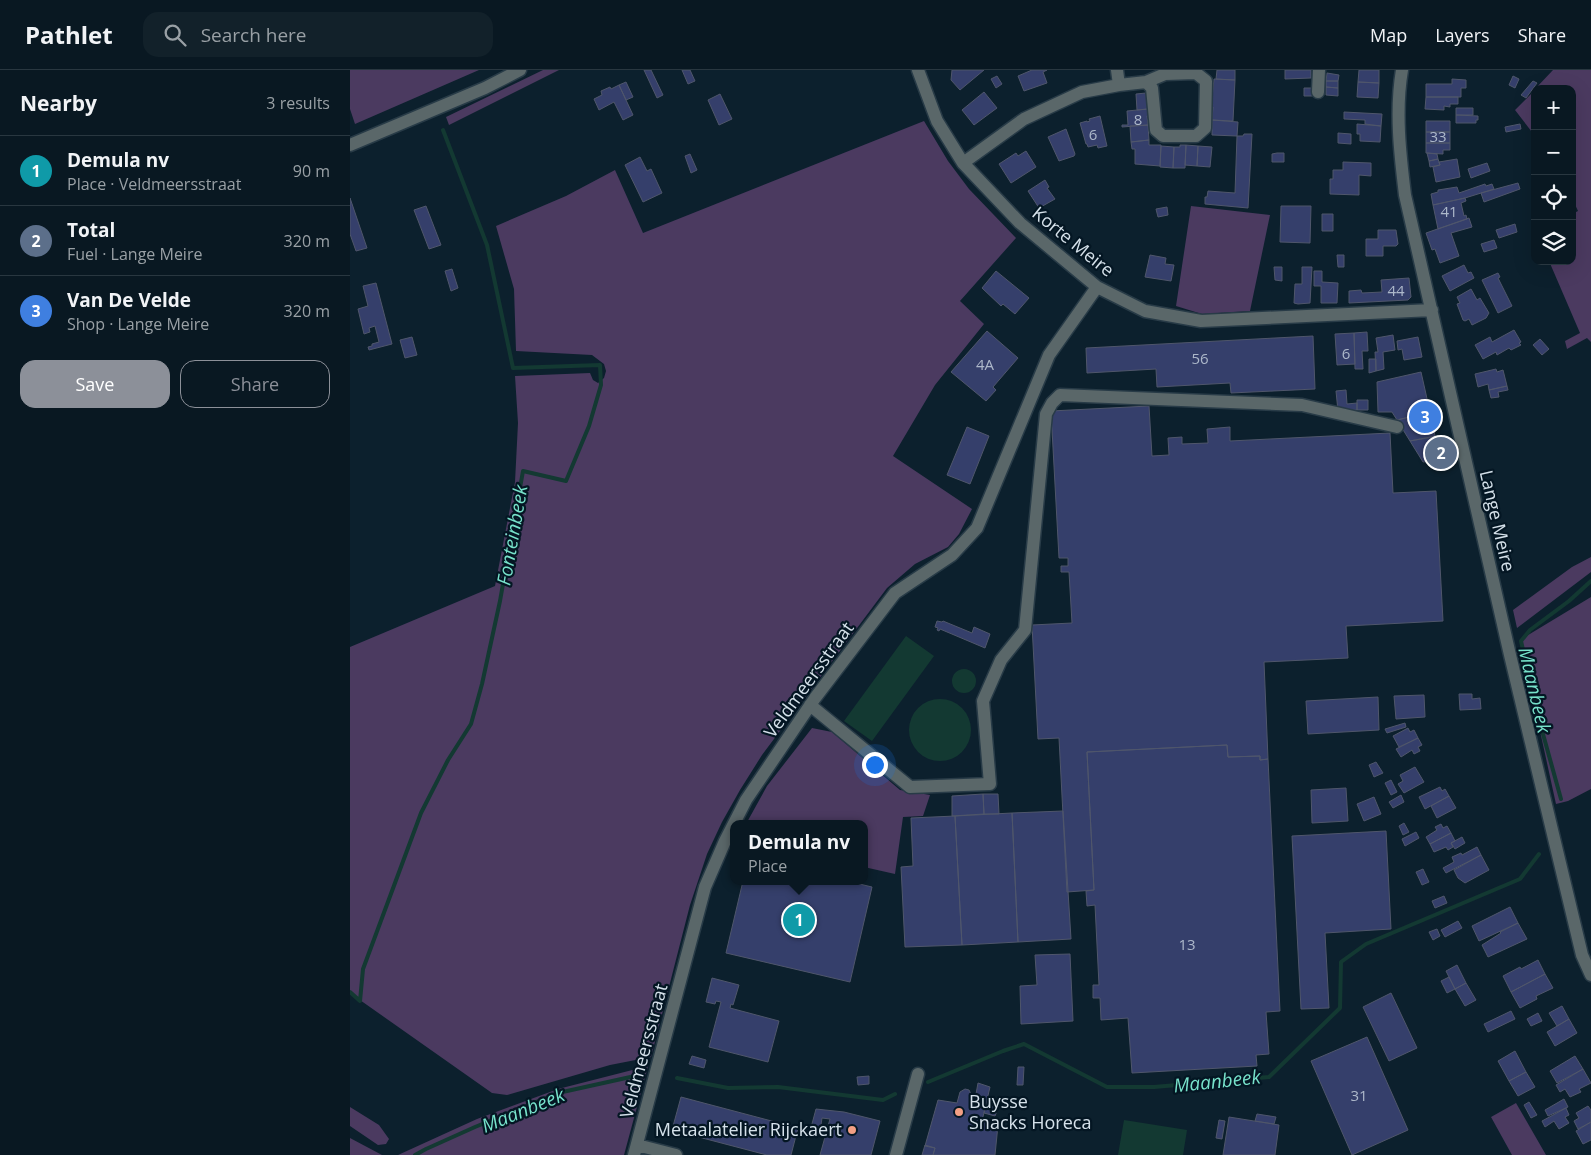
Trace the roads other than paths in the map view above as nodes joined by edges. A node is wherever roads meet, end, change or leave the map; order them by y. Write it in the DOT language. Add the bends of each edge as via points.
graph roads {
  1 [pos="520,70"];
  2 [pos="918,70"];
  3 [pos="1117,70"];
  4 [pos="1319,70"];
  5 [pos="1402,70"];
  6 [pos="1146,82"];
  7 [pos="1119,85"];
  8 [pos="1318,92"];
  9 [pos="350,145"];
  10 [pos="963,163"];
  11 [pos="1097,287"];
  12 [pos="1432,310"];
  13 [pos="1397,427"];
  14 [pos="810,706"];
  15 [pos="736,820"];
  16 [pos="730,831"];
  17 [pos="1591,976"];
  18 [pos="918,1074"];
  19 [pos="636,1150"];
  20 [pos="676,1155"];
  21 [pos="896,1155"];
  1 -- 9 [label="street"];
  2 -- 10 [label="street, Korte Meire" via="937,121"];
  3 -- 7 [label="street"];
  4 -- 8 [label="street"];
  5 -- 12 [label="street, Lange Meire" via="1399,116 1405,195"];
  6 -- 6 [label="street" via="1152,88 1156,130 1163,136 1196,136 1205,128 1206,81 1196,73 1165,74"];
  6 -- 7 [label="street"];
  7 -- 10 [label="street" via="1082,92 1024,119"];
  10 -- 11 [label="street, Korte Meire" via="1020,223"];
  11 -- 12 [label="street, Korte Meire" via="1145,312 1202,321"];
  11 -- 14 [label="street, Veldmeersstraat" via="1050,355 977,528 952,555 895,593"];
  12 -- 17 [label="street, Lange Meire" via="1512,665 1582,955"];
  13 -- 14 [label="street" via="1302,405 1060,395 1046,414 1025,630 1001,660 983,701 990,784 910,787"];
  14 -- 15 [label="street, Veldmeersstraat"];
  16 -- 19 [label="street, Veldmeersstraat" via="705,887"];
  18 -- 21 [label="street"];
  19 -- 20 [label="street, Veldmeersstraat"];
}
